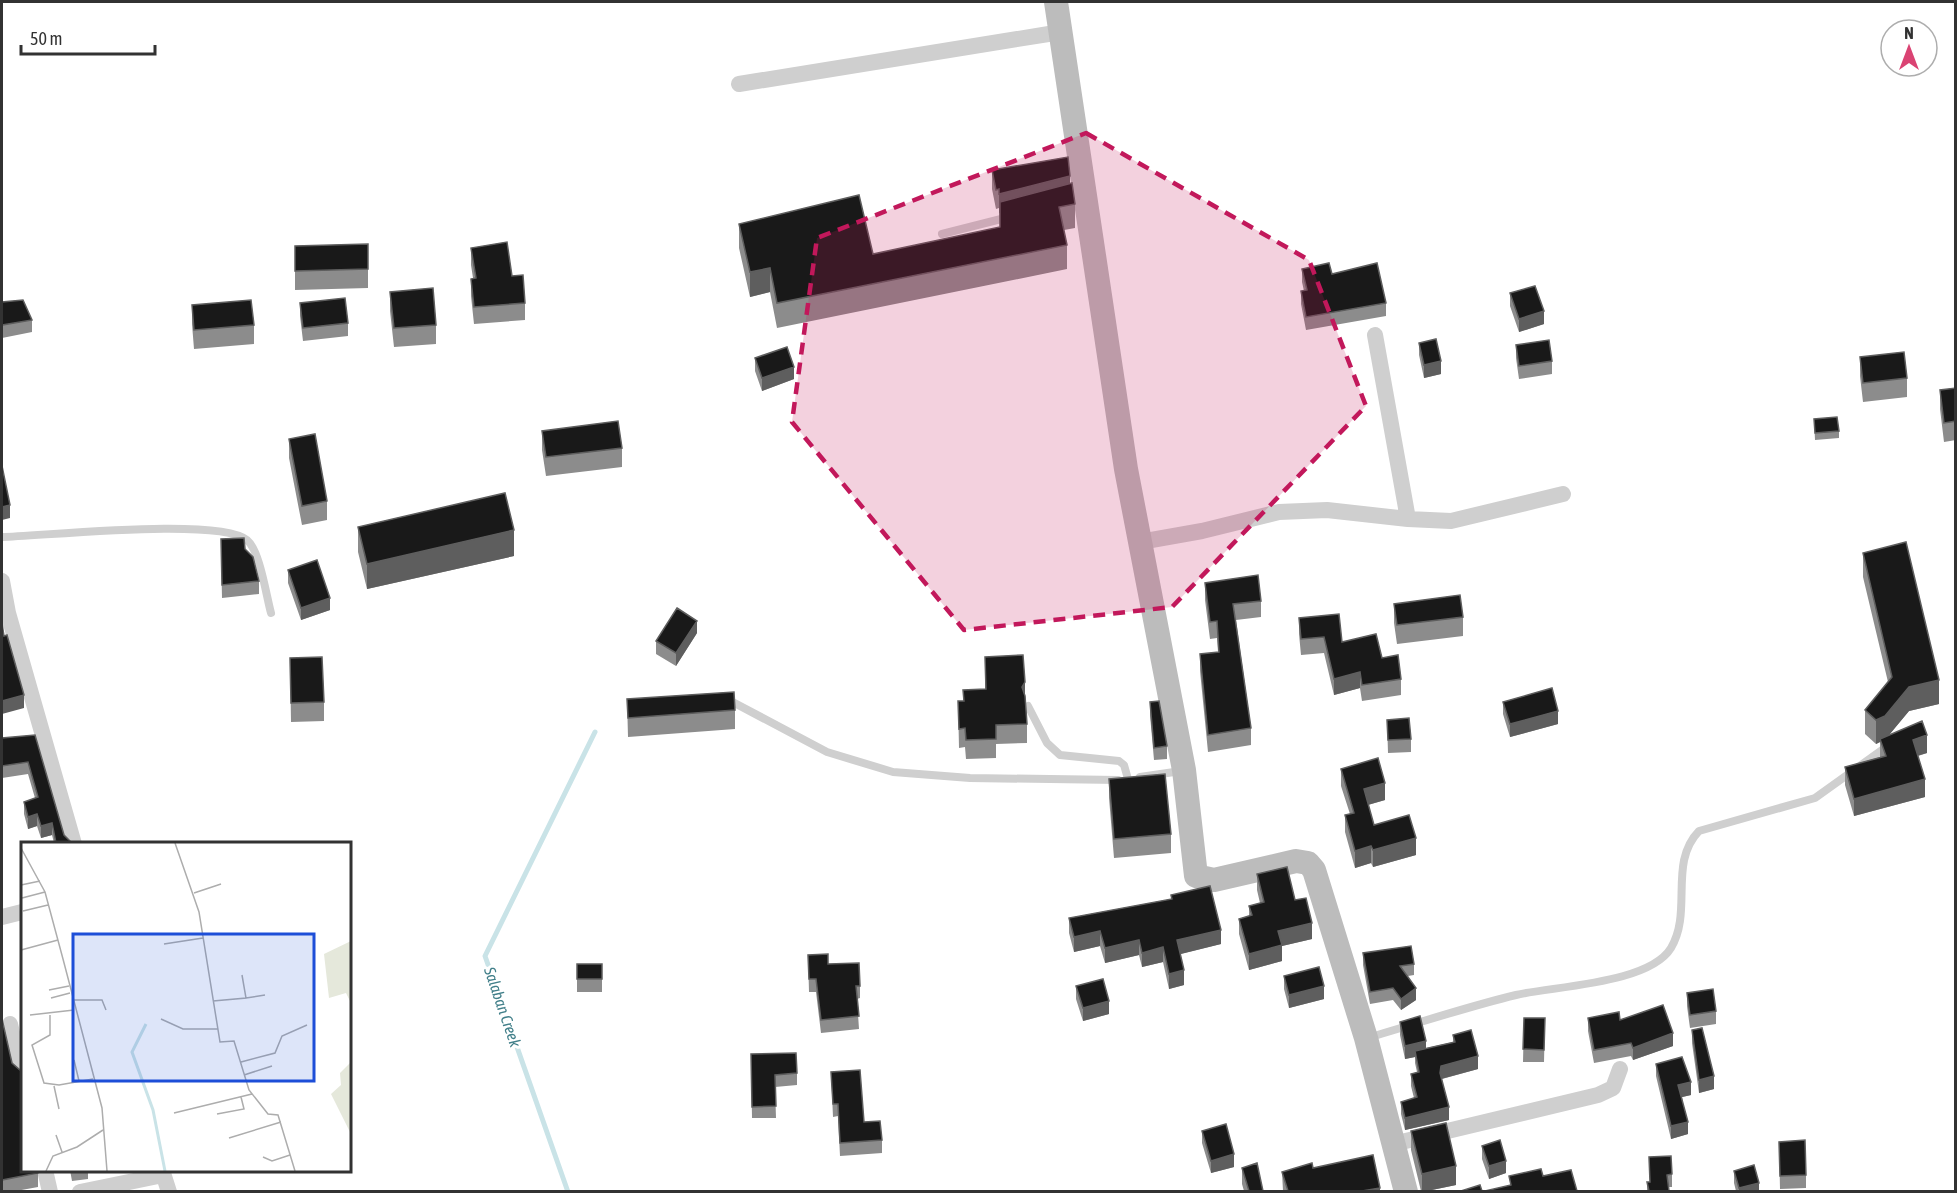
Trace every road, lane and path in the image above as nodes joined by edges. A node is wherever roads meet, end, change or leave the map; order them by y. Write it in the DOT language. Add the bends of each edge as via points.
graph roads {
  1 [pos="1056,2"];
  2 [pos="1061,32"];
  3 [pos="739,84"];
  4 [pos="1020,214"];
  5 [pos="942,234"];
  6 [pos="1375,335"];
  7 [pos="1563,494"];
  8 [pos="1408,519"];
  9 [pos="2,537"];
  10 [pos="1140,542"];
  11 [pos="2,581"];
  12 [pos="270,613"];
  13 [pos="5,614"];
  14 [pos="717,693"];
  15 [pos="1028,706"];
  16 [pos="1895,742"];
  17 [pos="1184,770"];
  18 [pos="1128,779"];
  19 [pos="74,842"];
  20 [pos="21,912"];
  21 [pos="2,917"];
  22 [pos="10,1024"];
  23 [pos="1366,1038"];
  24 [pos="1620,1069"];
  25 [pos="21,1071"];
  26 [pos="1393,1144"];
  27 [pos="45,1172"];
  28 [pos="162,1173"];
  29 [pos="50,1191"];
  30 [pos="80,1191"];
  31 [pos="169,1191"];
  32 [pos="1406,1191"];
  1 -- 2 [label="street"];
  2 -- 3 [label="street"];
  2 -- 10 [label="street" via="1080,199"];
  4 -- 5 [label="lane"];
  6 -- 8 [label="street"];
  7 -- 8 [label="street" via="1451,520"];
  8 -- 10 [label="street" via="1327,510 1279,512"];
  9 -- 12 [label="lane" via="170,528 236,536 246,539 254,549"];
  10 -- 17 [label="street"];
  11 -- 13 [label="street"];
  13 -- 19 [label="street"];
  14 -- 18 [label="lane" via="827,752 892,772 970,778"];
  15 -- 18 [label="lane" via="1047,743 1060,755 1119,761"];
  16 -- 23 [label="lane" via="1815,798 1699,831 1688,842 1682,865 1678,932 1670,949 1642,969 1605,980 1519,994"];
  17 -- 18 [label="lane"];
  17 -- 23 [label="street" via="1198,878 1214,880 1296,861 1308,863 1314,870"];
  20 -- 21 [label="street"];
  22 -- 25 [label="street"];
  23 -- 26 [label="street"];
  24 -- 26 [label="street" via="1613,1088 1598,1095"];
  26 -- 32 [label="street"];
  27 -- 29 [label="street"];
  28 -- 30 [label="street"];
  28 -- 31 [label="street"];
}
